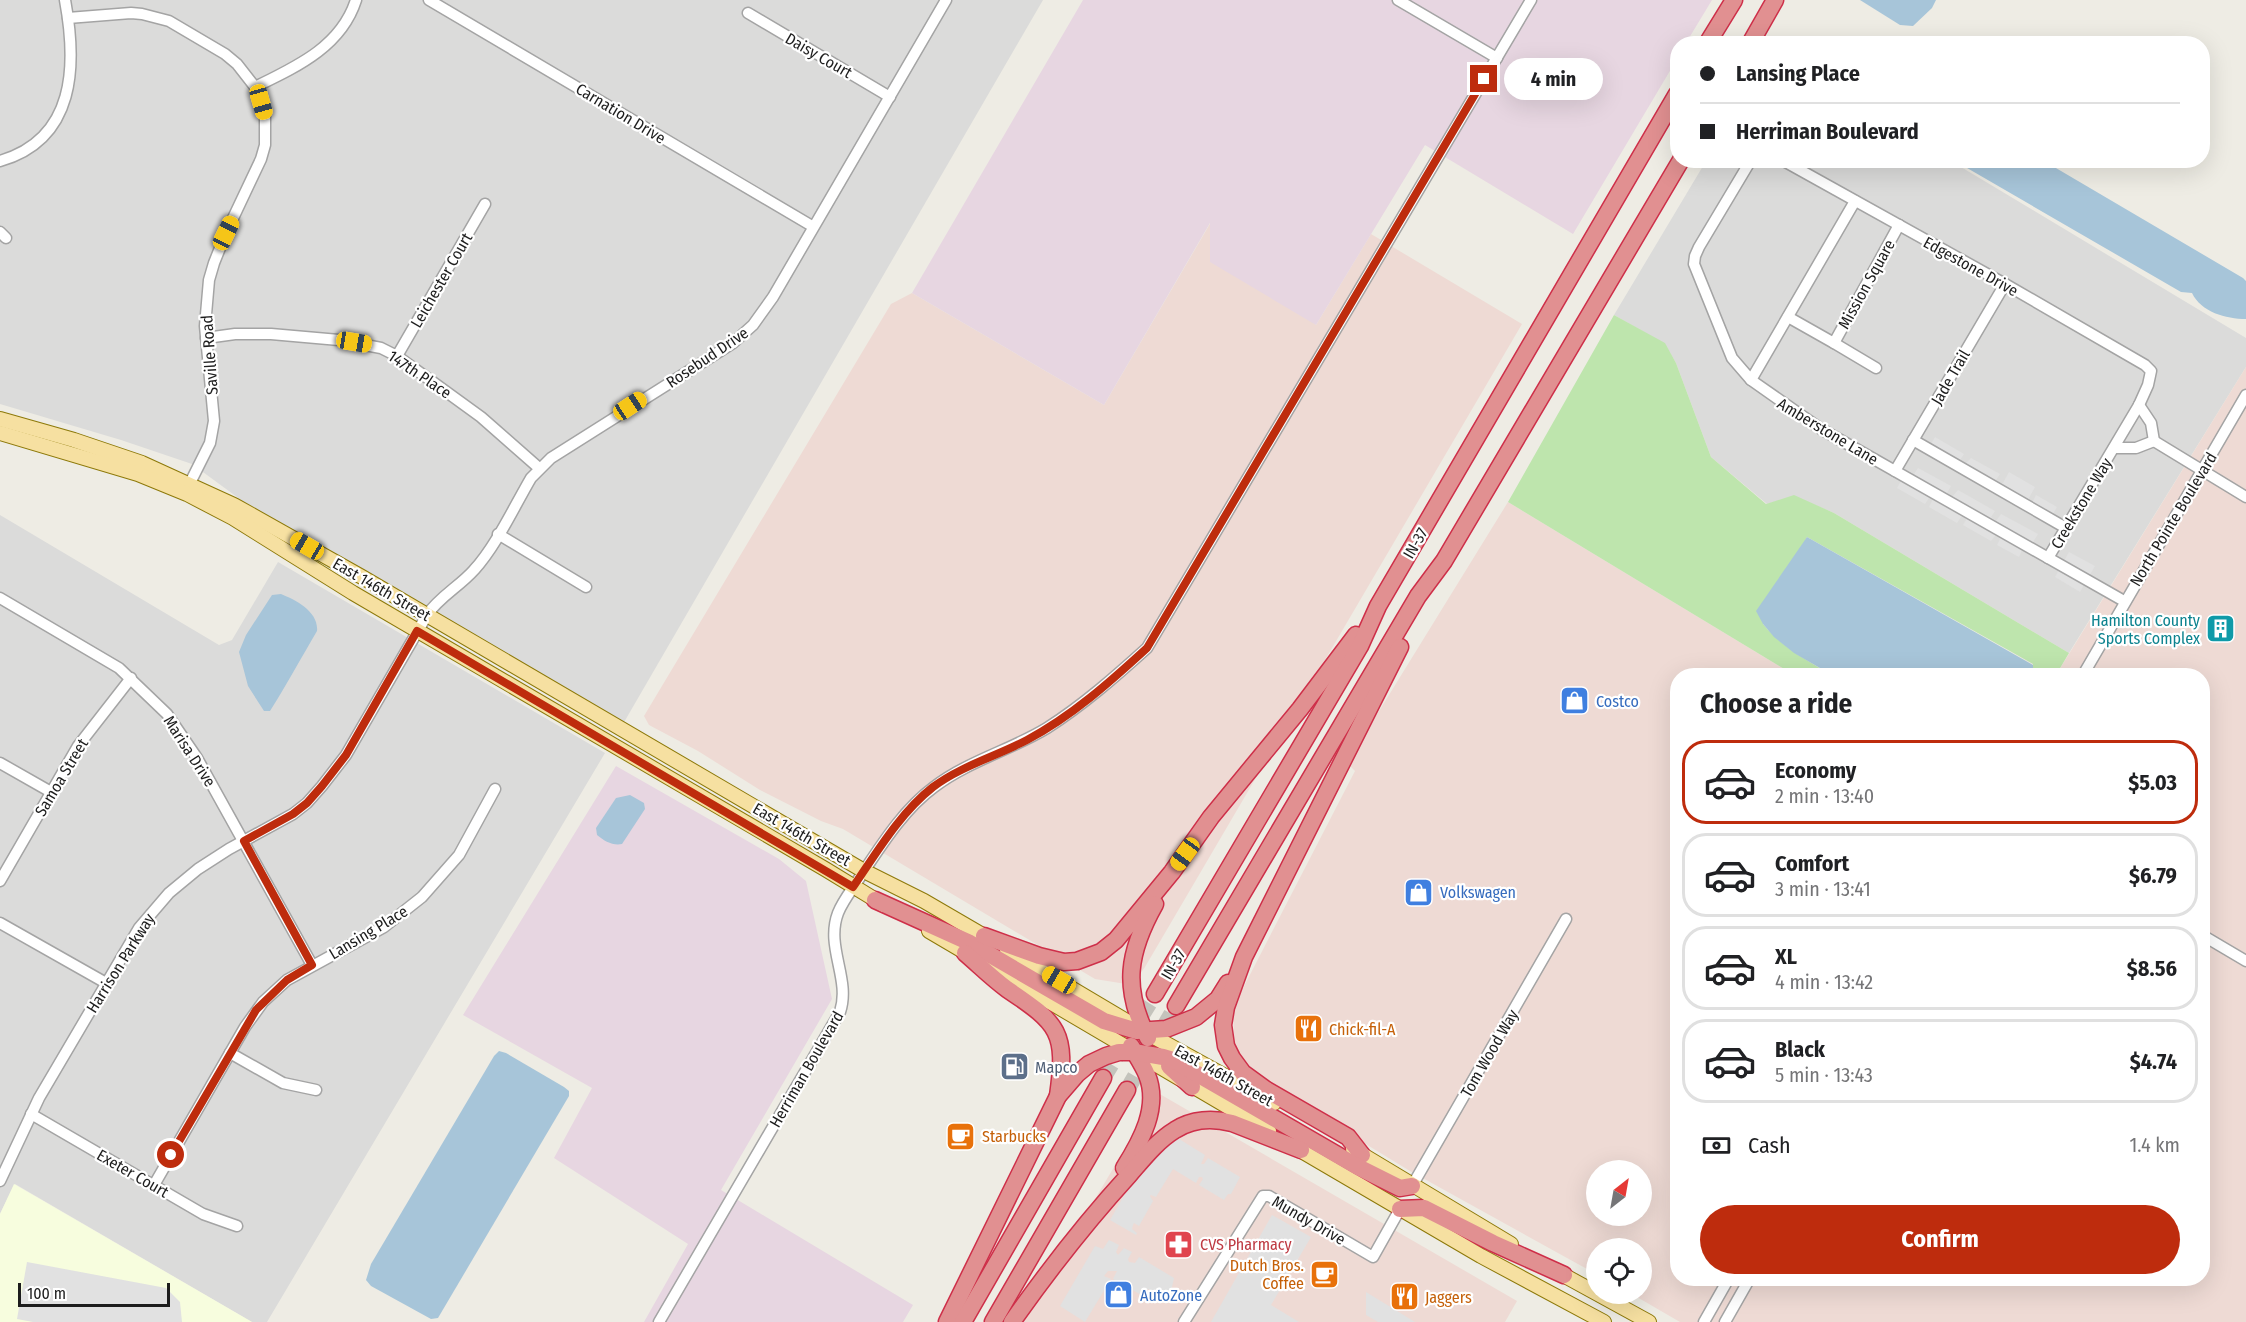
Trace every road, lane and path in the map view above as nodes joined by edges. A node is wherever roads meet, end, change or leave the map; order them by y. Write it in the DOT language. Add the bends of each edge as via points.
graph roads {
  1 [pos="65,0"];
  2 [pos="356,0"];
  3 [pos="429,0"];
  4 [pos="946,0"];
  5 [pos="1398,0"];
  6 [pos="1531,0"];
  7 [pos="1734,0"];
  8 [pos="1775,0"];
  9 [pos="748,13"];
  10 [pos="68,18"];
  11 [pos="1712,36"];
  12 [pos="1755,36"];
  13 [pos="1497,58"];
  14 [pos="255,87"];
  15 [pos="890,97"];
  16 [pos="1670,105"];
  17 [pos="0,161"];
  18 [pos="1676,168"];
  19 [pos="1746,168"];
  20 [pos="1796,168"];
  21 [pos="1855,201"];
  22 [pos="485,204"];
  23 [pos="1899,225"];
  24 [pos="812,226"];
  25 [pos="2005,284"];
  26 [pos="1788,317"];
  27 [pos="206,338"];
  28 [pos="1833,343"];
  29 [pos="397,356"];
  30 [pos="1876,368"];
  31 [pos="2151,379"];
  32 [pos="1752,380"];
  33 [pos="2246,395"];
  34 [pos="2139,405"];
  35 [pos="0,419"];
  36 [pos="0,433"];
  37 [pos="1913,440"];
  38 [pos="2154,441"];
  39 [pos="2114,448"];
  40 [pos="539,468"];
  41 [pos="1895,471"];
  42 [pos="2202,471"];
  43 [pos="189,485"];
  44 [pos="2246,497"];
  45 [pos="2066,528"];
  46 [pos="498,534"];
  47 [pos="2048,558"];
  48 [pos="1444,561"];
  49 [pos="586,587"];
  50 [pos="0,598"];
  51 [pos="2124,601"];
  52 [pos="1378,606"];
  53 [pos="422,623"];
  54 [pos="2087,668"];
  55 [pos="131,678"];
  56 [pos="0,763"];
  57 [pos="495,789"];
  58 [pos="51,792"];
  59 [pos="244,841"];
  60 [pos="864,871"];
  61 [pos="1172,872"];
  62 [pos="0,882"];
  63 [pos="853,887"];
  64 [pos="875,900"];
  65 [pos="1566,920"];
  66 [pos="0,923"];
  67 [pos="984,936"];
  68 [pos="2210,940"];
  69 [pos="965,953"];
  70 [pos="1244,957"];
  71 [pos="2246,961"];
  72 [pos="312,965"];
  73 [pos="106,983"];
  74 [pos="1155,994"];
  75 [pos="1176,1006"];
  76 [pos="1115,1018"];
  77 [pos="1145,1032"];
  78 [pos="1134,1052"];
  79 [pos="230,1053"];
  80 [pos="1162,1057"];
  81 [pos="1103,1078"];
  82 [pos="1192,1087"];
  83 [pos="316,1090"];
  84 [pos="1127,1090"];
  85 [pos="1058,1096"];
  86 [pos="31,1114"];
  87 [pos="1301,1150"];
  88 [pos="1362,1155"];
  89 [pos="0,1181"];
  90 [pos="154,1185"];
  91 [pos="1412,1186"];
  92 [pos="1400,1209"];
  93 [pos="1096,1212"];
  94 [pos="237,1226"];
  95 [pos="1564,1275"];
  96 [pos="1724,1286"];
  97 [pos="1745,1286"];
  98 [pos="659,1322"];
  99 [pos="947,1322"];
  100 [pos="963,1322"];
  101 [pos="993,1322"];
  102 [pos="1012,1322"];
  103 [pos="1184,1322"];
  104 [pos="1604,1322"];
  105 [pos="1649,1322"];
  106 [pos="1704,1322"];
  107 [pos="1725,1322"];
  1 -- 10 [label="street"];
  2 -- 14 [label="street" via="344,27 323,48"];
  3 -- 24 [label="street, Carnation Drive"];
  4 -- 15 [label="street, Rosebud Drive"];
  5 -- 13 [label="street"];
  6 -- 13 [label="street, Herriman Boulevard"];
  7 -- 11 [label="highway"];
  8 -- 12 [label="highway"];
  9 -- 15 [label="street, Daisy Court"];
  10 -- 14 [label="street, Saville Road" via="130,13 169,21 225,54"];
  10 -- 17 [label="street" via="71,69 58,117 30,149"];
  13 -- 60 [label="street, Herriman Boulevard" via="1147,648 1077,708 1048,727 934,786 908,811"];
  14 -- 27 [label="street, Saville Road" via="265,116 265,145 213,263 206,302"];
  15 -- 24 [label="street, Rosebud Drive"];
  16 -- 52 [label="highway, IN-37"];
  18 -- 48 [label="highway, IN-37"];
  19 -- 32 [label="street, Amberstone Lane" via="1699,247 1694,264 1732,358"];
  20 -- 21 [label="street, Edgestone Drive"];
  21 -- 23 [label="street, Edgestone Drive"];
  21 -- 26 [label="street"];
  22 -- 29 [label="street, Leichester Court"];
  23 -- 25 [label="street, Edgestone Drive"];
  23 -- 28 [label="street, Mission Square"];
  24 -- 40 [label="street, Rosebud Drive" via="773,297 744,334"];
  25 -- 31 [label="street, Edgestone Drive" via="2145,365"];
  25 -- 37 [label="street, Jade Trail"];
  26 -- 28 [label="street, Mission Square"];
  26 -- 32 [label="street"];
  27 -- 29 [label="street, 147th Place" via="252,334 339,340"];
  27 -- 43 [label="street, Saville Road" via="214,421 210,443"];
  28 -- 30 [label="street, Mission Square"];
  29 -- 40 [label="street, 147th Place" via="481,417"];
  31 -- 34 [label="street, Creekstone Way"];
  32 -- 41 [label="street, Amberstone Lane" via="1804,418"];
  33 -- 42 [label="street, North Pointe Boulevard"];
  34 -- 38 [label="street" via="2151,423"];
  34 -- 39 [label="street, Creekstone Way"];
  35 -- 43 [label="main road, East 146th Street" via="142,463"];
  36 -- 53 [label="main road, East 146th Street" via="138,474 187,494 353,593"];
  37 -- 41 [label="street, Jade Trail"];
  37 -- 45 [label="street"];
  38 -- 39 [label="street, Creekstone Way" via="2136,448"];
  38 -- 42 [label="street"];
  39 -- 45 [label="street, Creekstone Way"];
  40 -- 46 [label="street, Rosebud Drive"];
  41 -- 47 [label="street, Amberstone Lane"];
  42 -- 44 [label="street"];
  42 -- 51 [label="street, North Pointe Boulevard"];
  43 -- 53 [label="main road, East 146th Street" via="234,505"];
  45 -- 47 [label="street, Creekstone Way"];
  46 -- 49 [label="street"];
  46 -- 53 [label="street, Rosebud Drive" via="474,571 435,604"];
  47 -- 51 [label="street, Amberstone Lane"];
  48 -- 70 [label="highway"];
  48 -- 75 [label="highway, IN-37" via="1418,596"];
  50 -- 55 [label="street, Marisa Drive"];
  51 -- 54 [label="street, North Pointe Boulevard"];
  52 -- 61 [label="highway"];
  52 -- 74 [label="highway, IN-37" via="1360,646"];
  53 -- 59 [label="street, Harrison Parkway" via="346,755 322,786 293,814"];
  53 -- 60 [label="main road, East 146th Street"];
  53 -- 63 [label="main road, East 146th Street"];
  55 -- 58 [label="street, Samoa Street" via="89,731"];
  55 -- 59 [label="street, Marisa Drive" via="178,728"];
  56 -- 58 [label="street"];
  57 -- 72 [label="street, Lansing Place" via="469,840 430,889 384,927"];
  58 -- 62 [label="street, Samoa Street"];
  59 -- 72 [label="street, Marisa Drive"];
  59 -- 73 [label="street, Harrison Parkway" via="212,859 169,893 139,928"];
  60 -- 63 [label="street, Herriman Boulevard"];
  60 -- 67 [label="main road, East 146th Street"];
  61 -- 67 [label="highway" via="1116,940 1101,952 1077,961 1039,956"];
  61 -- 77 [label="highway" via="1142,928 1131,963 1133,1001"];
  63 -- 64 [label="main road, East 146th Street"];
  63 -- 98 [label="street, Herriman Boulevard" via="834,927 833,942 844,991 840,1012"];
  64 -- 69 [label="main road, East 146th Street"];
  64 -- 76 [label="highway" via="968,942 1104,1021"];
  65 -- 91 [label="street, Tom Wood Way"];
  66 -- 73 [label="street"];
  67 -- 76 [label="main road, East 146th Street"];
  68 -- 71 [label="street"];
  69 -- 78 [label="main road, East 146th Street"];
  69 -- 85 [label="highway" via="1005,987 1034,1005 1050,1022 1063,1063"];
  70 -- 77 [label="highway" via="1207,1010 1173,1027"];
  70 -- 88 [label="highway" via="1223,1025 1232,1058 1243,1073 1265,1089 1348,1137"];
  72 -- 79 [label="street, Lansing Place" via="287,980 263,1002"];
  73 -- 86 [label="street, Harrison Parkway"];
  76 -- 77 [label="highway"];
  76 -- 78 [label="highway"];
  77 -- 80 [label="highway"];
  77 -- 88 [label="main road, East 146th Street"];
  78 -- 80 [label="highway"];
  78 -- 82 [label="main road, East 146th Street"];
  78 -- 85 [label="highway" via="1119,1052 1089,1064"];
  78 -- 93 [label="highway" via="1147,1074 1150,1090 1146,1129"];
  79 -- 83 [label="street" via="283,1083"];
  79 -- 90 [label="street, Lansing Place"];
  80 -- 82 [label="highway"];
  80 -- 91 [label="highway" via="1358,1167 1400,1188"];
  81 -- 100 [label="highway"];
  82 -- 87 [label="main road, East 146th Street"];
  84 -- 101 [label="highway"];
  85 -- 99 [label="highway"];
  86 -- 89 [label="street, Harrison Parkway"];
  86 -- 90 [label="street, Exeter Court"];
  87 -- 92 [label="main road, East 146th Street"];
  87 -- 93 [label="highway" via="1232,1123 1189,1123 1166,1136"];
  88 -- 91 [label="main road, East 146th Street"];
  90 -- 94 [label="street, Exeter Court" via="212,1218"];
  91 -- 95 [label="main road, East 146th Street"];
  92 -- 95 [label="highway" via="1425,1208"];
  92 -- 103 [label="street, Mundy Drive" via="1373,1257 1263,1196"];
  92 -- 104 [label="main road, East 146th Street"];
  93 -- 102 [label="highway"];
  95 -- 105 [label="main road, East 146th Street"];
  96 -- 106 [label="street"];
  97 -- 107 [label="street"];
}
